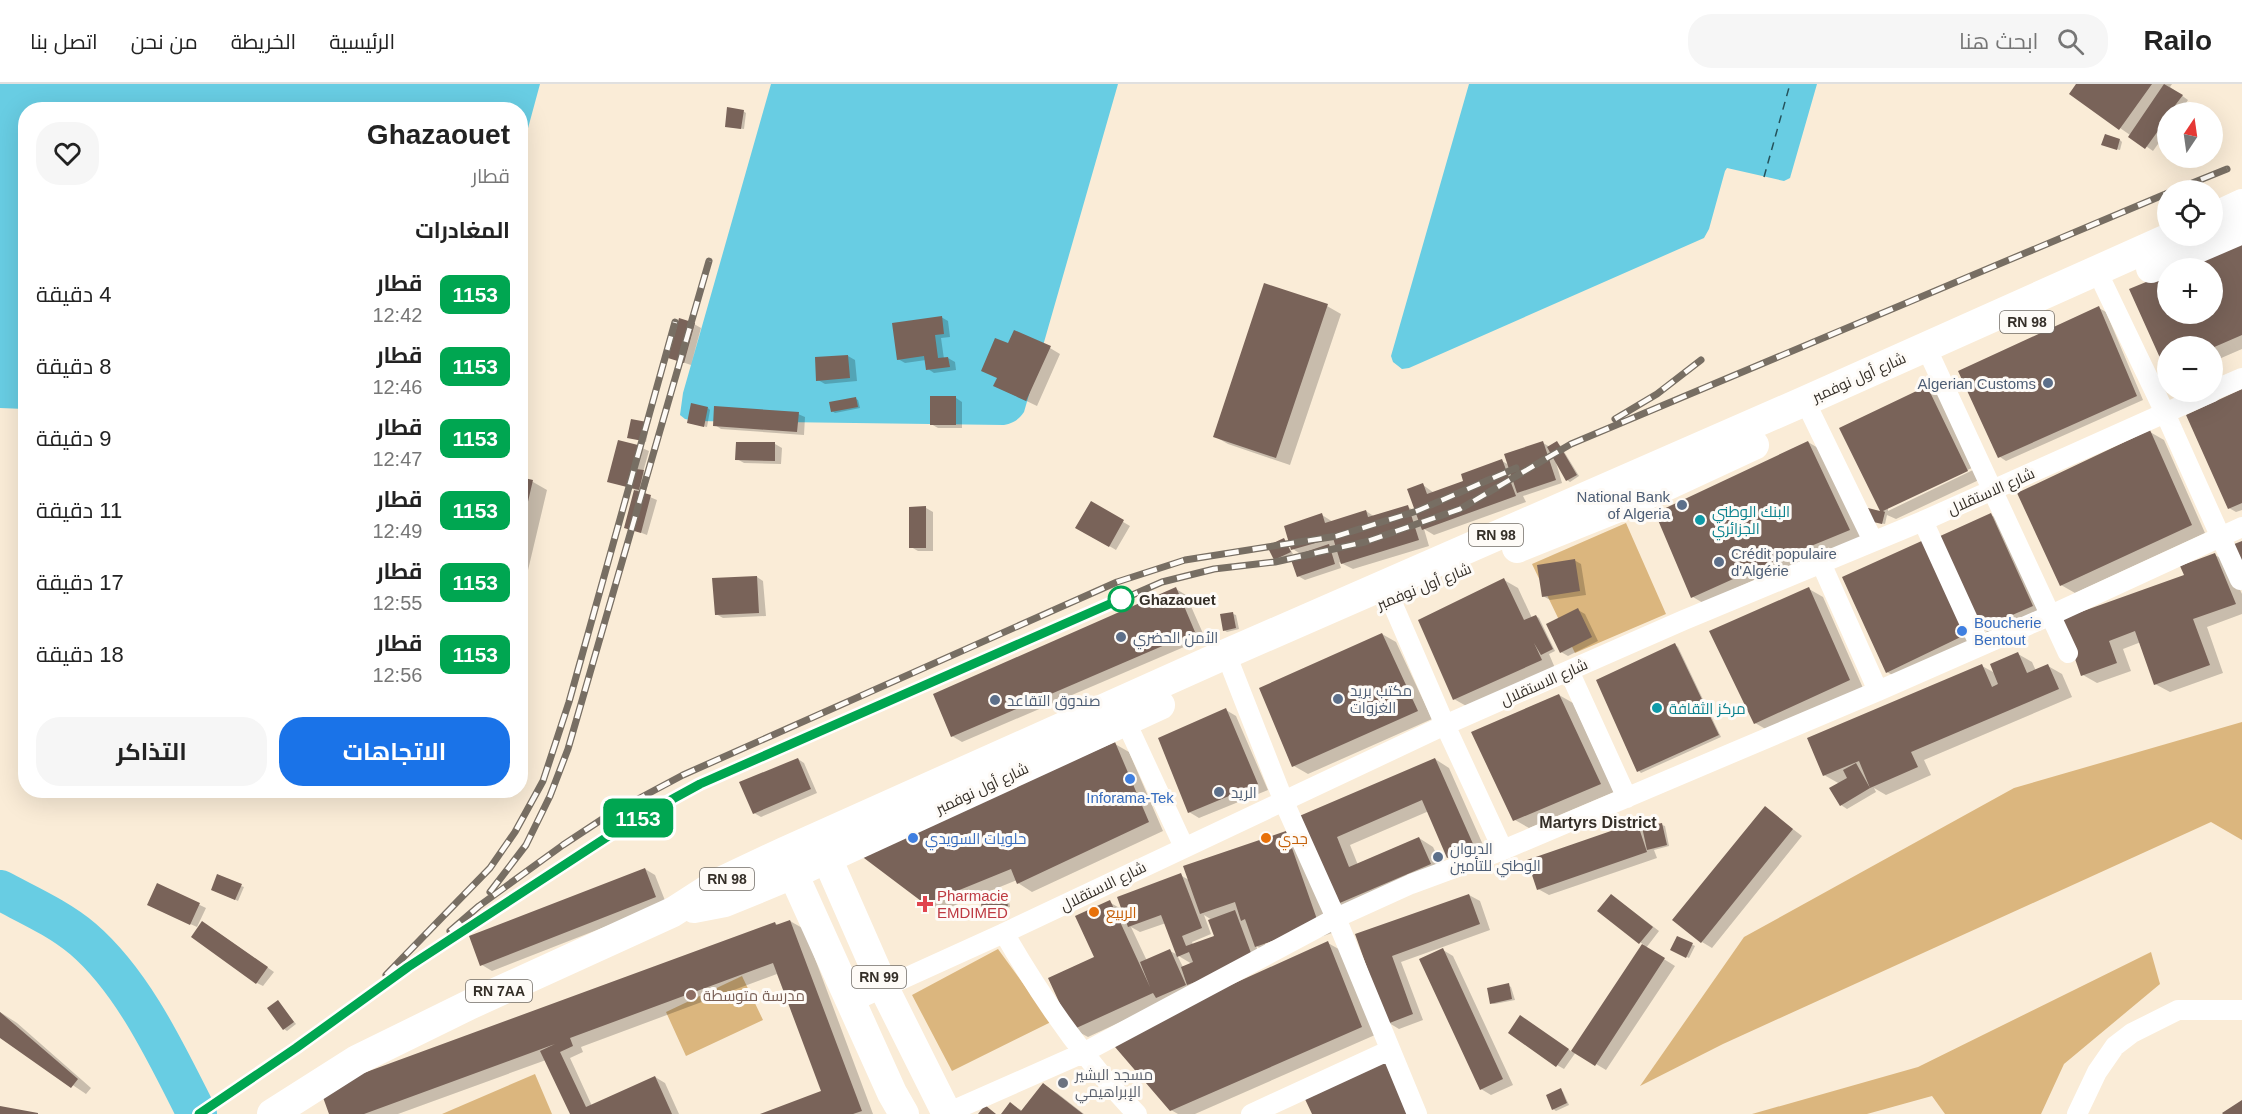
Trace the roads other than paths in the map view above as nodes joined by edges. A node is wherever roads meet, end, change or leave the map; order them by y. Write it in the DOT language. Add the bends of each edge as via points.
graph roads {
  1 [pos="2242,204"];
  2 [pos="2223,213"];
  3 [pos="2242,229"];
  4 [pos="2157,246"];
  5 [pos="2101,279"];
  6 [pos="1930,355"];
  7 [pos="2242,378"];
  8 [pos="2223,387"];
  9 [pos="2190,402"];
  10 [pos="1809,409"];
  11 [pos="2166,413"];
  12 [pos="1994,490"];
  13 [pos="1923,521"];
  14 [pos="2242,527"];
  15 [pos="2219,537"];
  16 [pos="1873,541"];
  17 [pos="1821,563"];
  18 [pos="2240,580"];
  19 [pos="1387,592"];
  20 [pos="2051,615"];
  21 [pos="1980,646"];
  22 [pos="2068,653"];
  23 [pos="1229,662"];
  24 [pos="1569,671"];
  25 [pos="1878,691"];
  26 [pos="1126,722"];
  27 [pos="1445,725"];
  28 [pos="1627,798"];
  29 [pos="1284,802"];
  30 [pos="1184,847"];
  31 [pos="823,848"];
  32 [pos="1503,850"];
  33 [pos="788,863"];
  34 [pos="673,912"];
  35 [pos="1336,918"];
  36 [pos="1004,933"];
  37 [pos="884,988"];
  38 [pos="852,1002"];
  39 [pos="2242,1010"];
  40 [pos="1390,1050"];
  41 [pos="1083,1053"];
  42 [pos="272,1114"];
  43 [pos="904,1114"];
  44 [pos="946,1114"];
  45 [pos="1137,1114"];
  46 [pos="1251,1114"];
  47 [pos="1417,1114"];
  48 [pos="2077,1114"];
  1 -- 2 [label="main road"];
  3 -- 5 [label="main road, شارع أول نوفمبر / RN 98"];
  4 -- 5 [label="main road, شارع أول نوفمبر / RN 98"];
  5 -- 6 [label="main road, شارع أول نوفمبر / RN 98"];
  5 -- 11 [label="street"];
  6 -- 10 [label="main road, شارع أول نوفمبر / RN 98"];
  6 -- 12 [label="street"];
  7 -- 8 [label="street, شارع الاستقلال"];
  9 -- 11 [label="street, شارع الاستقلال"];
  10 -- 16 [label="street"];
  10 -- 19 [label="main road, شارع أول نوفمبر / RN 98"];
  11 -- 12 [label="street, شارع الاستقلال"];
  11 -- 15 [label="street"];
  12 -- 13 [label="street, شارع الاستقلال"];
  12 -- 20 [label="street"];
  13 -- 16 [label="street, شارع الاستقلال"];
  13 -- 21 [label="street"];
  14 -- 15 [label="street"];
  15 -- 18 [label="street"];
  15 -- 20 [label="street"];
  16 -- 17 [label="street, شارع الاستقلال"];
  17 -- 24 [label="street, شارع الاستقلال"];
  17 -- 25 [label="street"];
  19 -- 23 [label="main road, شارع أول نوفمبر / RN 98"];
  19 -- 27 [label="street"];
  20 -- 21 [label="street"];
  20 -- 22 [label="street"];
  21 -- 25 [label="street"];
  23 -- 26 [label="main road, شارع أول نوفمبر / RN 98"];
  23 -- 29 [label="street"];
  23 -- 31 [label="main road, شارع أول نوفمبر / RN 98"];
  24 -- 27 [label="street, شارع الاستقلال"];
  24 -- 28 [label="street"];
  25 -- 28 [label="street"];
  26 -- 30 [label="street"];
  26 -- 31 [label="main road, شارع أول نوفمبر / RN 98"];
  27 -- 29 [label="street, شارع الاستقلال"];
  27 -- 32 [label="street"];
  28 -- 32 [label="street"];
  29 -- 30 [label="street, شارع الاستقلال"];
  29 -- 35 [label="street"];
  30 -- 36 [label="street, شارع الاستقلال"];
  31 -- 33 [label="main road, RN 98"];
  31 -- 37 [label="main road, RN 99"];
  32 -- 35 [label="street" via="1411,884"];
  33 -- 34 [label="main road, RN 98" via="718,883"];
  33 -- 38 [label="main road, RN 99"];
  34 -- 42 [label="main road, RN 7AA" via="357,1060"];
  35 -- 40 [label="street"];
  35 -- 41 [label="street"];
  36 -- 37 [label="street, شارع الاستقلال"];
  36 -- 41 [label="street" via="1028,975"];
  37 -- 38 [label="street, شارع الاستقلال"];
  37 -- 44 [label="main road, RN 99"];
  38 -- 43 [label="main road, RN 99"];
  39 -- 48 [label="street" via="2178,1010 2132,1033 2115,1046 2097,1072"];
  40 -- 46 [label="street"];
  40 -- 47 [label="street"];
  41 -- 44 [label="street"];
  41 -- 45 [label="street"];
}
